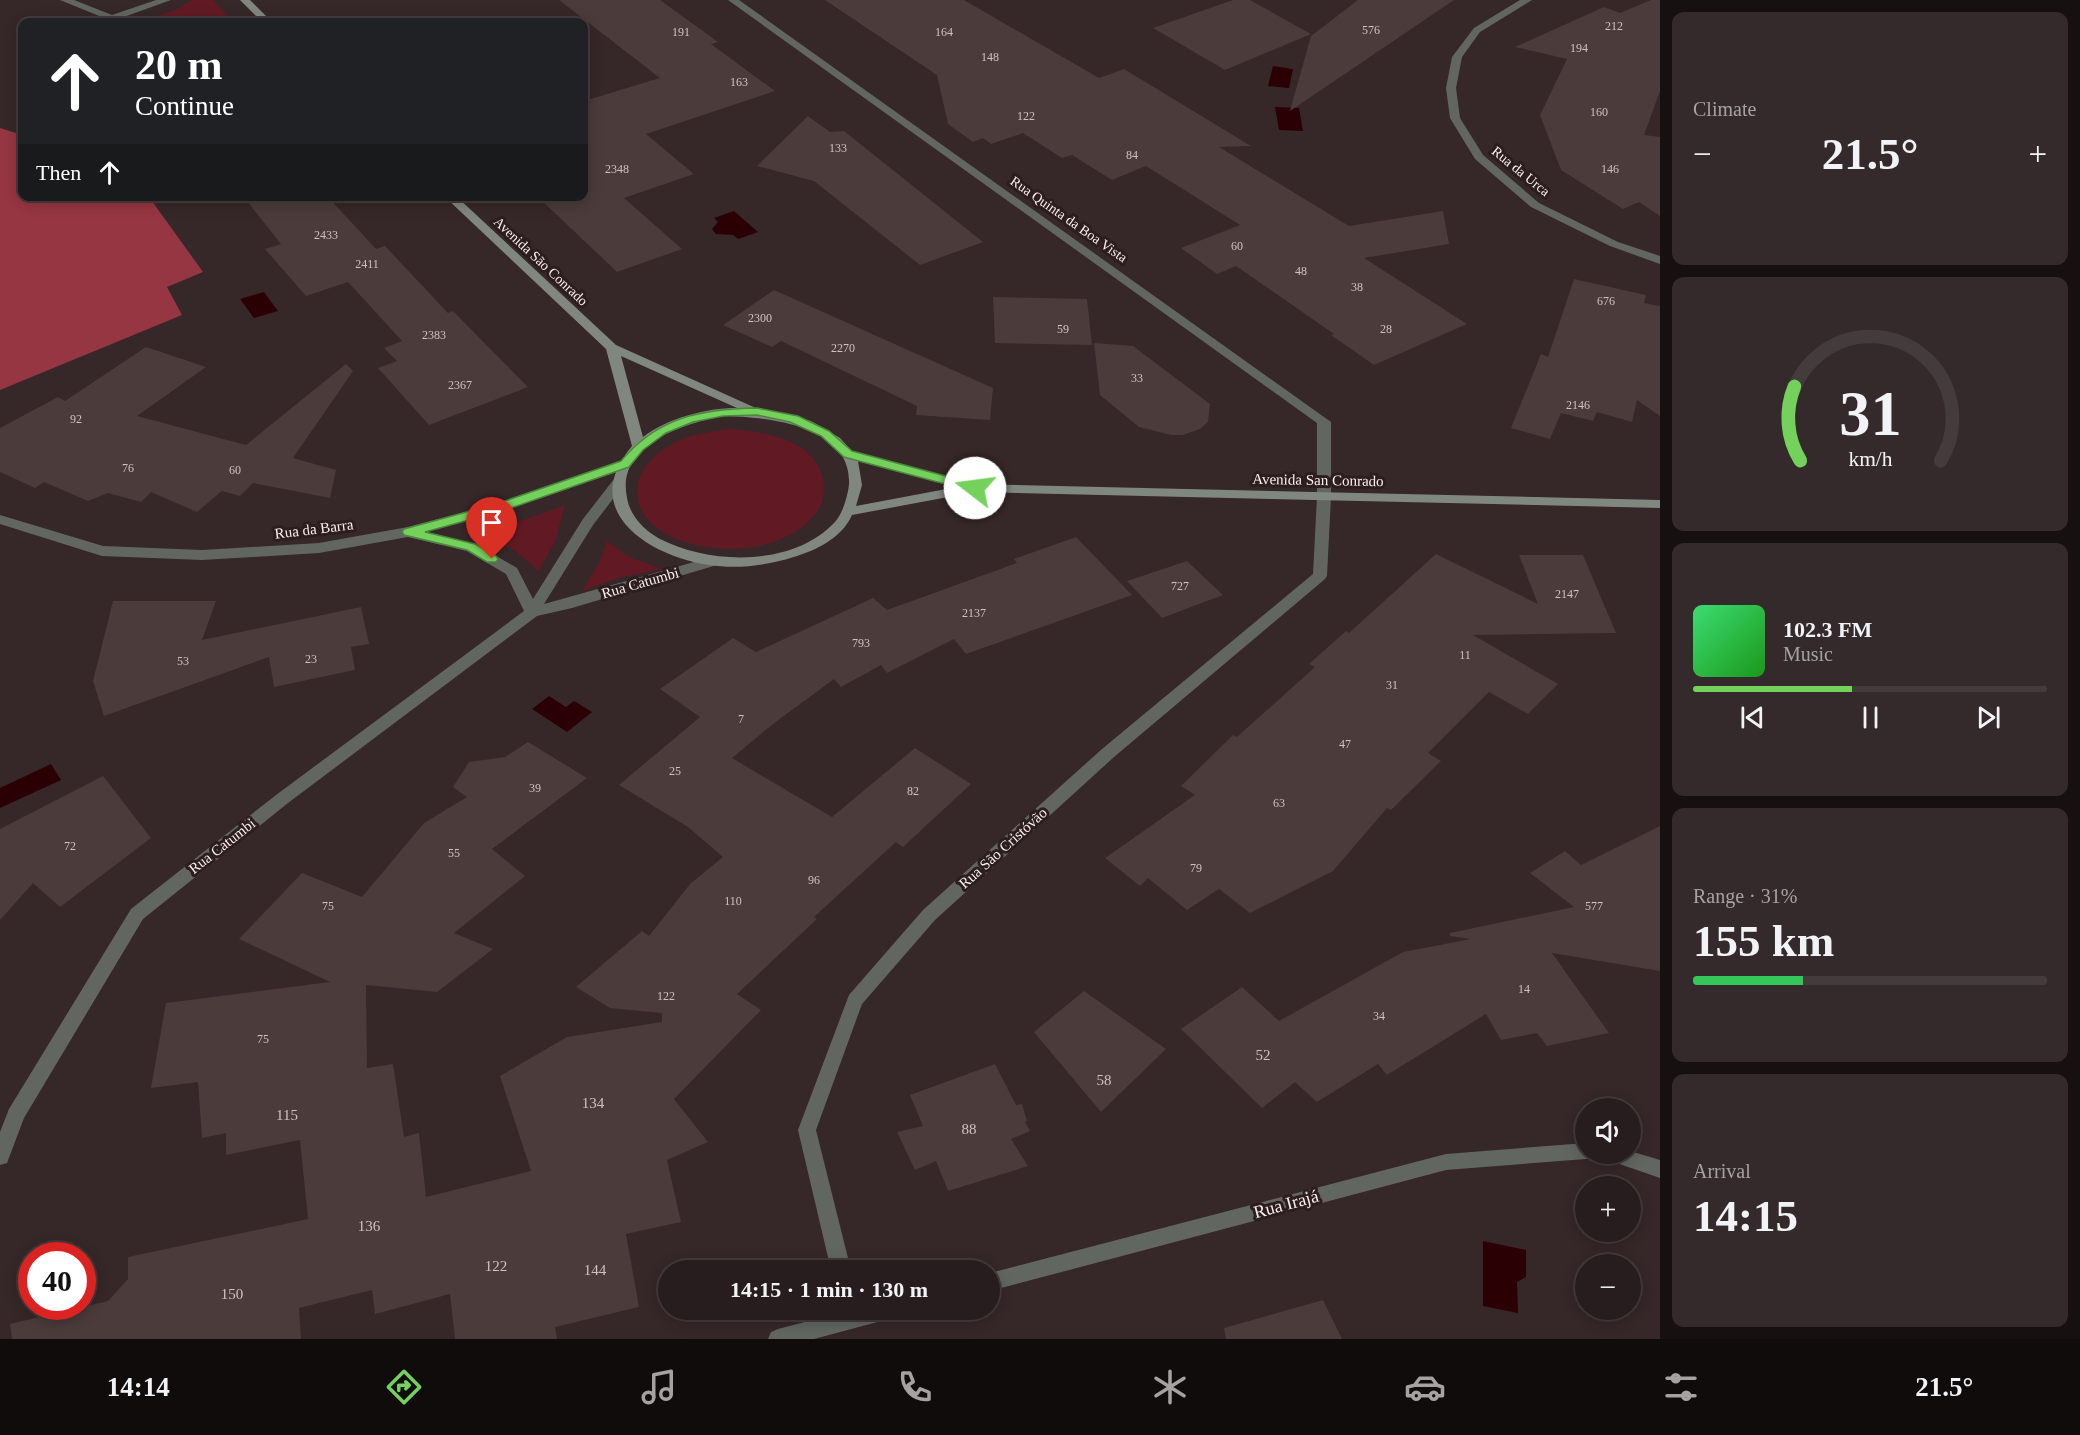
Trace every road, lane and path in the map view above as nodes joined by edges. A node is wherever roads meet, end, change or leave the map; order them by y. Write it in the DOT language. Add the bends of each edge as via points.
graph roads {
  1 [pos="65,0"];
  2 [pos="166,0"];
  3 [pos="245,0"];
  4 [pos="733,0"];
  5 [pos="1527,0"];
  6 [pos="111,18"];
  7 [pos="263,18"];
  8 [pos="454,201"];
  9 [pos="1660,260"];
  10 [pos="612,348"];
  11 [pos="757,412"];
  12 [pos="639,447"];
  13 [pos="848,454"];
  14 [pos="625,464"];
  15 [pos="619,482"];
  16 [pos="975,488"];
  17 [pos="1324,497"];
  18 [pos="1660,504"];
  19 [pos="852,511"];
  20 [pos="0,519"];
  21 [pos="408,532"];
  22 [pos="712,562"];
  23 [pos="532,612"];
  24 [pos="1575,1152"];
  25 [pos="0,1157"];
  26 [pos="1641,1163"];
  27 [pos="1660,1169"];
  28 [pos="839,1260"];
  29 [pos="1000,1279"];
  30 [pos="833,1320"];
  31 [pos="778,1339"];
  1 -- 6 [label="street"];
  2 -- 6 [label="street"];
  3 -- 7 [label="street"];
  4 -- 17 [label="street, Rua Quinta da Boa Vista" via="1324,422"];
  5 -- 9 [label="street, Rua da Urca" via="1477,30 1457,57 1451,88 1455,117 1479,157 1535,205 1614,244"];
  8 -- 10 [label="street, Avenida São Conrado"];
  10 -- 11 [label="street, Avenida São Conrado"];
  10 -- 12 [label="street"];
  11 -- 12 [label="street" via="723,412 690,419 661,431"];
  11 -- 13 [label="street" via="794,419 825,433"];
  12 -- 14 [label="street"];
  13 -- 16 [label="street, Avenida San Conrado"];
  13 -- 19 [label="street" via="857,477"];
  14 -- 15 [label="street"];
  14 -- 21 [label="street, Rua da Barra" via="501,507"];
  15 -- 22 [label="street" via="620,504 631,524 651,542 679,555"];
  15 -- 23 [label="street, Rua Catumbi" via="588,522"];
  16 -- 17 [label="street, Avenida San Conrado"];
  16 -- 19 [label="street, Avenida San Conrado"];
  17 -- 18 [label="street, Avenida San Conrado"];
  17 -- 28 [label="street, Rua São Cristóvão" via="1320,576 1108,753 929,915 855,1000 807,1130"];
  19 -- 22 [label="street" via="818,542 786,556 750,563"];
  20 -- 21 [label="street, Rua da Barra" via="102,551 202,555 319,548"];
  21 -- 23 [label="street" via="471,547 512,571"];
  22 -- 23 [label="street, Rua Catumbi"];
  23 -- 25 [label="street, Rua Catumbi" via="282,799 137,914 16,1114"];
  24 -- 29 [label="street, Rua Irajá" via="1446,1162"];
  26 -- 27 [label="street"];
  30 -- 31 [label="street"];
}
